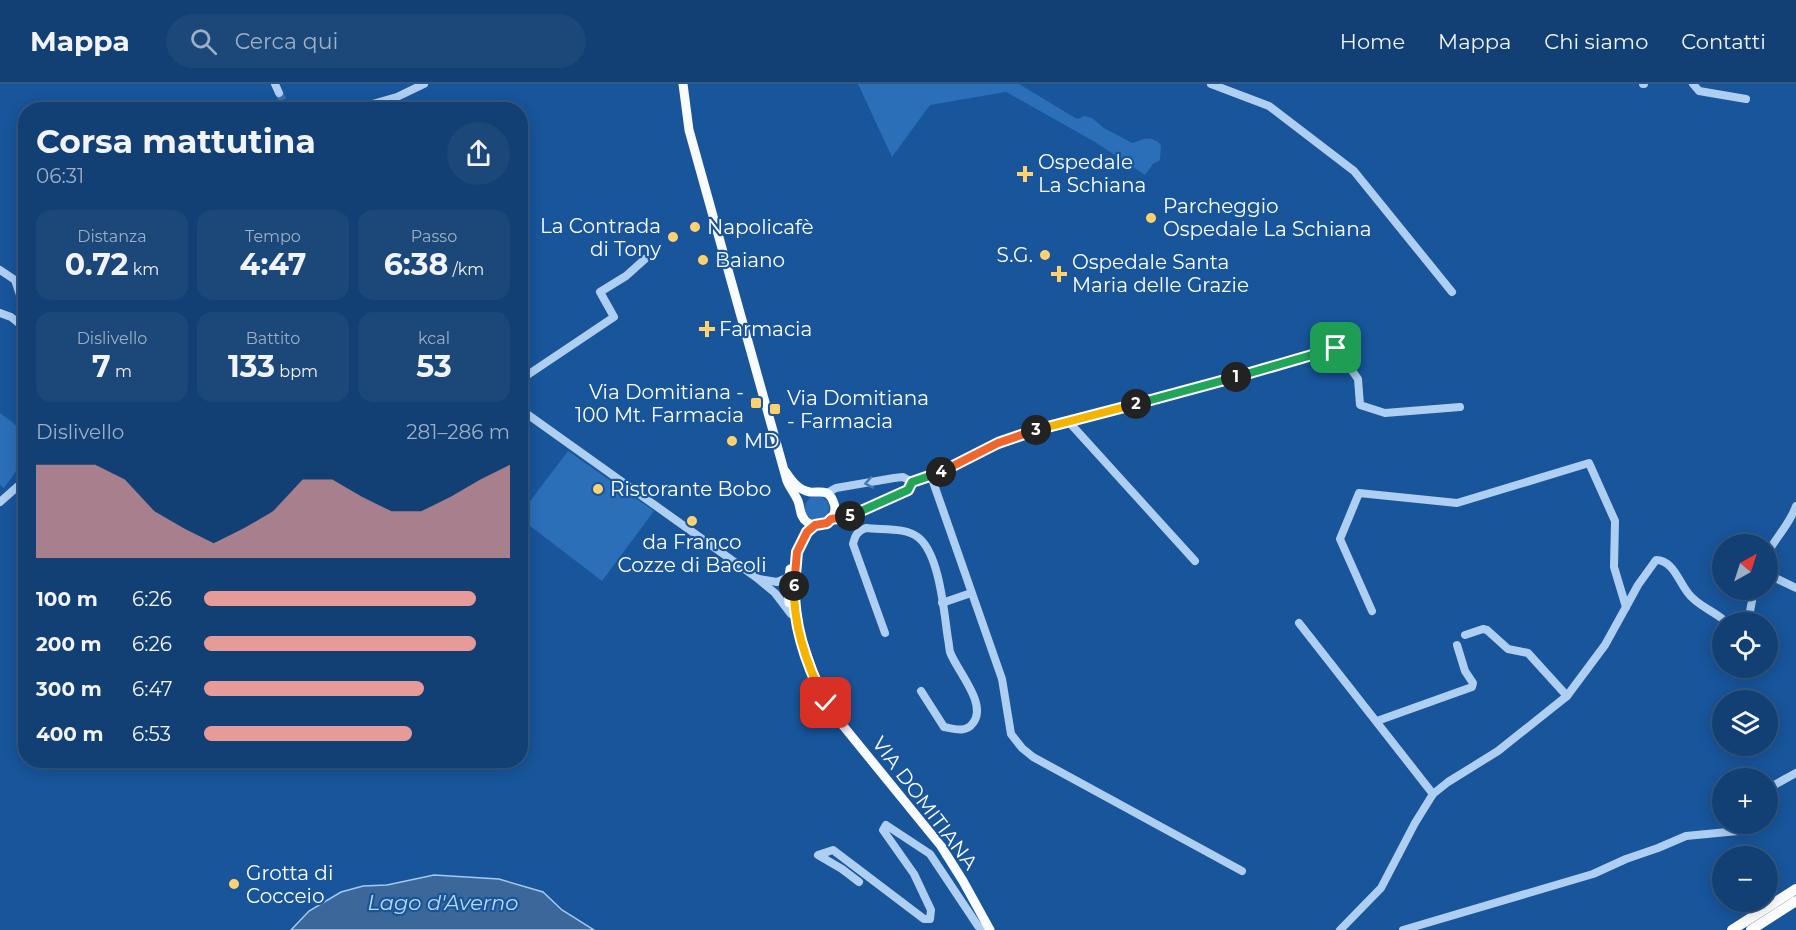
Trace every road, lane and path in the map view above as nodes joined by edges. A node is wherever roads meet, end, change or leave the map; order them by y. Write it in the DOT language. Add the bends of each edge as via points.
graph roads {
  1 [pos="275,84"];
  2 [pos="424,84"];
  3 [pos="683,84"];
  4 [pos="1211,84"];
  5 [pos="1693,84"];
  6 [pos="279,93"];
  7 [pos="1746,99"];
  8 [pos="379,102"];
  9 [pos="645,259"];
  10 [pos="0,270"];
  11 [pos="18,289"];
  12 [pos="1452,292"];
  13 [pos="0,313"];
  14 [pos="18,323"];
  15 [pos="528,375"];
  16 [pos="1460,407"];
  17 [pos="528,415"];
  18 [pos="1068,422"];
  19 [pos="785,471"];
  20 [pos="931,476"];
  21 [pos="912,482"];
  22 [pos="18,486"];
  23 [pos="810,492"];
  24 [pos="827,493"];
  25 [pos="0,502"];
  26 [pos="800,505"];
  27 [pos="1796,506"];
  28 [pos="802,518"];
  29 [pos="831,519"];
  30 [pos="815,525"];
  31 [pos="1778,536"];
  32 [pos="1195,561"];
  33 [pos="789,577"];
  34 [pos="757,578"];
  35 [pos="1778,579"];
  36 [pos="1796,588"];
  37 [pos="775,593"];
  38 [pos="792,593"];
  39 [pos="971,593"];
  40 [pos="942,603"];
  41 [pos="1626,607"];
  42 [pos="1372,611"];
  43 [pos="1714,612"];
  44 [pos="791,614"];
  45 [pos="1299,623"];
  46 [pos="885,633"];
  47 [pos="800,634"];
  48 [pos="1465,635"];
  49 [pos="1457,645"];
  50 [pos="921,691"];
  51 [pos="1567,696"];
  52 [pos="1377,721"];
  53 [pos="1796,773"];
  54 [pos="1778,783"];
  55 [pos="1433,794"];
  56 [pos="1712,834"];
  57 [pos="1242,871"];
  58 [pos="859,882"];
  59 [pos="1796,889"];
  60 [pos="1796,901"];
  61 [pos="987,930"];
  62 [pos="1340,930"];
  63 [pos="1403,930"];
  64 [pos="1732,930"];
  65 [pos="1751,930"];
  1 -- 6 [label="street"];
  2 -- 8 [label="street"];
  3 -- 19 [label="main road" via="689,130"];
  4 -- 12 [label="street" via="1269,106 1354,171"];
  5 -- 7 [label="street" via="1699,91"];
  9 -- 15 [label="street" via="600,292 614,317"];
  10 -- 11 [label="street" via="15,280"];
  13 -- 14 [label="street"];
  16 -- 18 [label="street" via="1385,412 1360,405 1358,379 1336,348"];
  17 -- 34 [label="street"];
  18 -- 20 [label="street" via="1015,436"];
  18 -- 32 [label="street"];
  19 -- 23 [label="main road" via="798,486"];
  19 -- 26 [label="main road"];
  20 -- 21 [label="street"];
  20 -- 39 [label="street"];
  21 -- 24 [label="street, one-way" via="894,478"];
  21 -- 29 [label="street" via="908,490 896,496 850,516"];
  22 -- 25 [label="street"];
  23 -- 24 [label="main road"];
  23 -- 26 [label="main road"];
  24 -- 29 [label="main road" via="835,510"];
  26 -- 28 [label="main road"];
  27 -- 31 [label="street"];
  28 -- 30 [label="main road"];
  28 -- 33 [label="main road, VIA DOMITIANA"];
  29 -- 30 [label="main road"];
  30 -- 38 [label="main road, VIA DOMITIANA" via="799,544"];
  33 -- 34 [label="street" via="777,582"];
  33 -- 38 [label="main road, VIA DOMITIANA"];
  34 -- 37 [label="street"];
  35 -- 36 [label="street"];
  37 -- 38 [label="street"];
  37 -- 44 [label="street"];
  38 -- 44 [label="main road, VIA DOMITIANA"];
  38 -- 47 [label="main road, VIA DOMITIANA"];
  39 -- 40 [label="street"];
  39 -- 57 [label="street" via="1002,679 1011,734 1022,748"];
  40 -- 46 [label="street" via="933,563 921,539 909,531 860,530 853,544"];
  40 -- 50 [label="street" via="950,652 976,704 975,721 959,731 944,726"];
  41 -- 42 [label="street" via="1614,567 1615,521 1588,463 1457,503 1359,493 1340,539"];
  41 -- 43 [label="street" via="1656,560 1662,560 1690,596"];
  41 -- 51 [label="street" via="1605,645"];
  44 -- 47 [label="main road, VIA DOMITIANA"];
  45 -- 52 [label="street"];
  47 -- 61 [label="main road, VIA DOMITIANA" via="826,703 941,846"];
  48 -- 51 [label="street" via="1487,630 1508,649 1528,653"];
  49 -- 52 [label="street" via="1472,687"];
  51 -- 55 [label="street" via="1498,751"];
  52 -- 55 [label="street"];
  53 -- 54 [label="street"];
  55 -- 62 [label="street" via="1381,888"];
  56 -- 63 [label="street" via="1686,836 1593,874"];
  58 -- 61 [label="street" via="819,855 833,850 924,919 930,919 931,910 914,874 883,830 886,825 930,854 978,926"];
  59 -- 64 [label="highway"];
  60 -- 65 [label="highway"];
}
